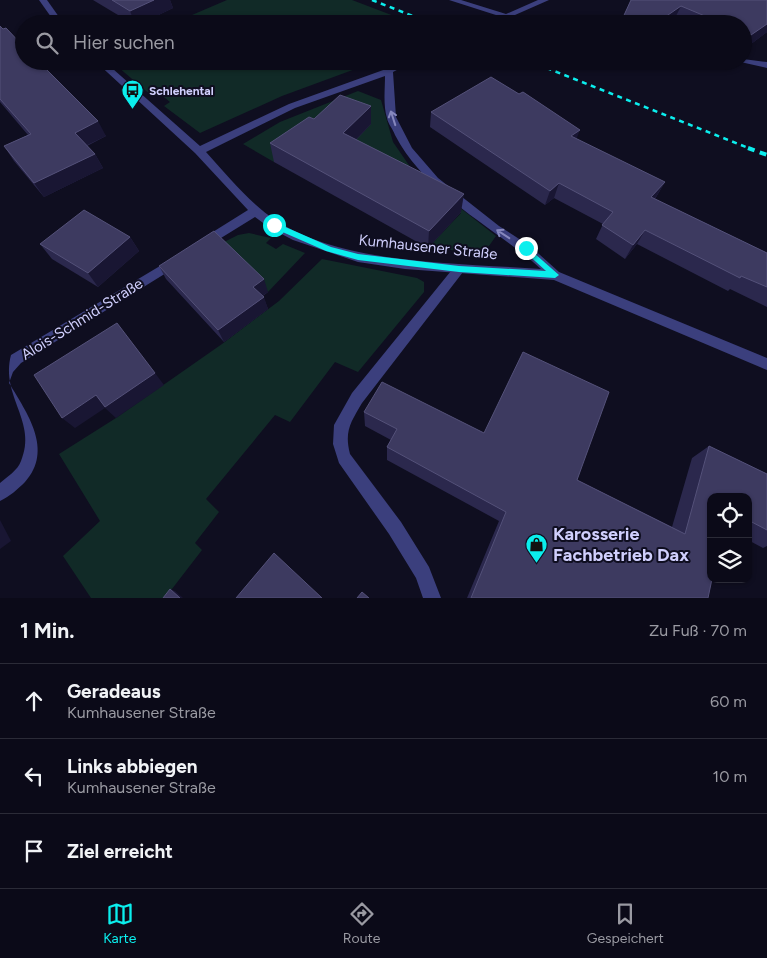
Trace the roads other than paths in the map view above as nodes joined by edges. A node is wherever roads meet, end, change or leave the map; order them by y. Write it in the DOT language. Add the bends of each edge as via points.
graph roads {
  1 [pos="43,0"];
  2 [pos="453,0"];
  3 [pos="545,0"];
  4 [pos="54,15"];
  5 [pos="503,15"];
  6 [pos="508,15"];
  7 [pos="752,63"];
  8 [pos="767,65"];
  9 [pos="109,70"];
  10 [pos="389,71"];
  11 [pos="199,151"];
  12 [pos="255,212"];
  13 [pos="459,269"];
  14 [pos="555,275"];
  15 [pos="767,364"];
  16 [pos="0,493"];
  17 [pos="432,598"];
  1 -- 4 [label="street"];
  2 -- 5 [label="street"];
  3 -- 6 [label="street"];
  7 -- 8 [label="street"];
  9 -- 11 [label="street, Kumhausener Straße"];
  10 -- 11 [label="street" via="292,106"];
  14 -- 10 [label="street, Kumhausener Straße, one-way" via="526,248 434,181 408,150 391,117"];
  11 -- 12 [label="street, Kumhausener Straße"];
  12 -- 13 [label="street, Kumhausener Straße" via="290,233 329,249 358,257"];
  12 -- 16 [label="street, Alois-Schmid-Straße" via="16,359 6,369 2,384 31,442 28,462 19,476"];
  13 -- 14 [label="street, Kumhausener Straße"];
  13 -- 17 [label="street" via="356,398 341,425 340,444 344,458 395,528 423,573"];
  14 -- 15 [label="street, Kumhausener Straße"];
}
